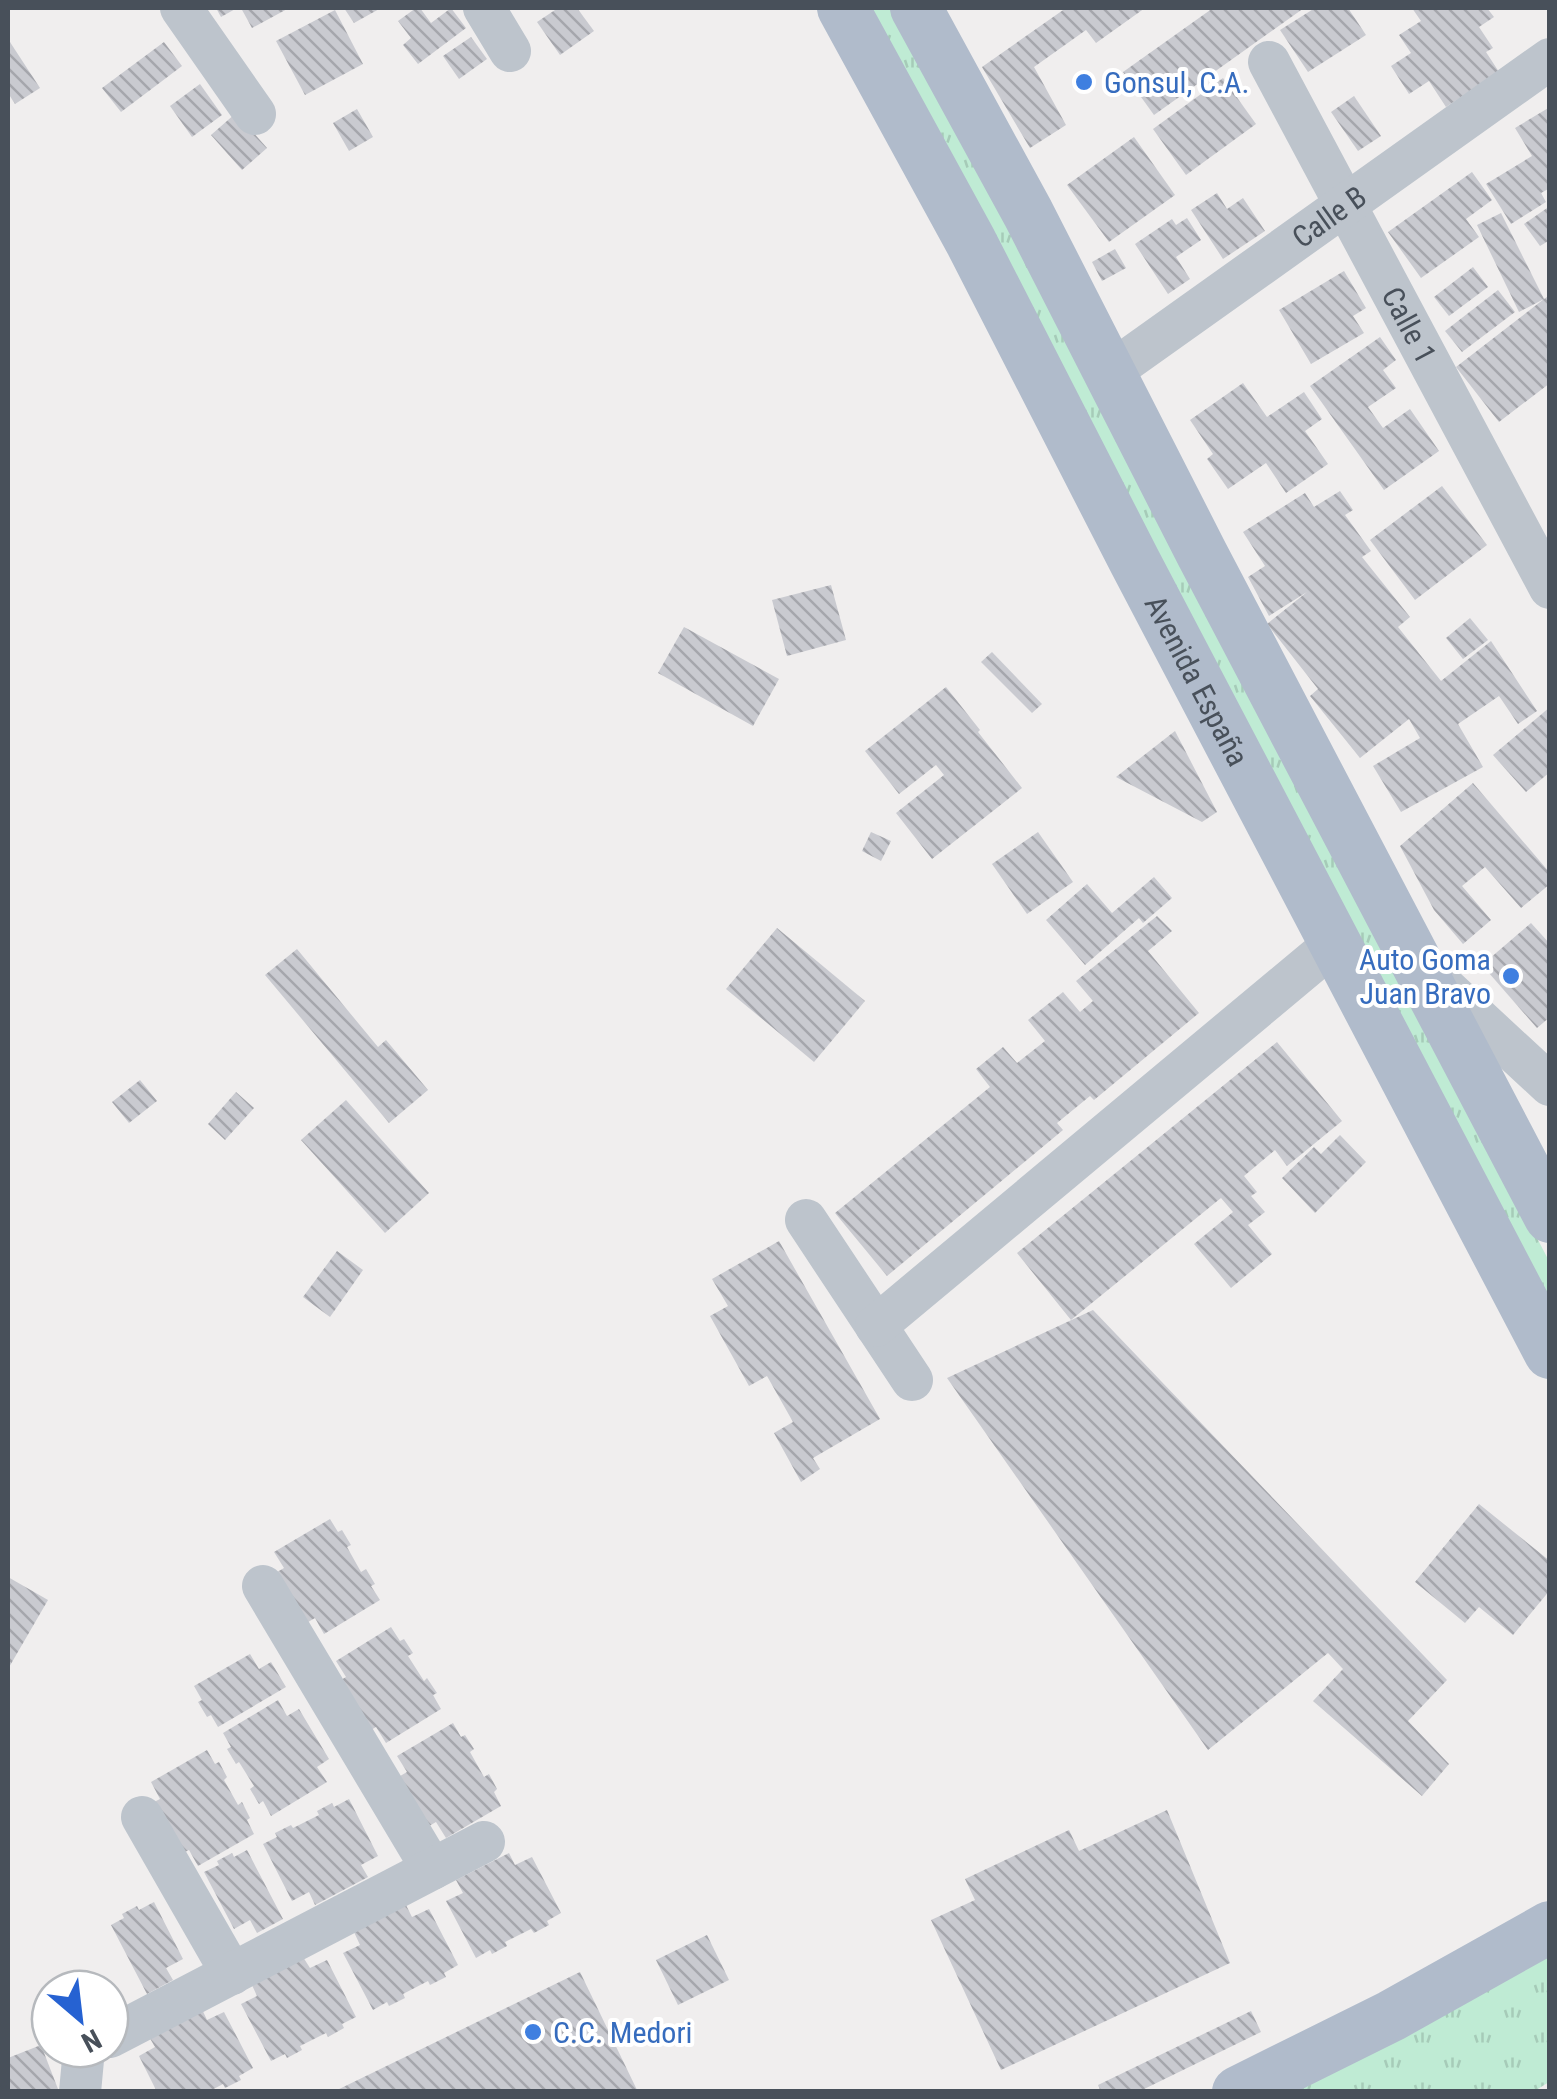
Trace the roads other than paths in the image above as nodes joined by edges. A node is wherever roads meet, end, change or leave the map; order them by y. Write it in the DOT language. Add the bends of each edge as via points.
graph roads {
  1 [pos="180,8"];
  2 [pos="484,8"];
  3 [pos="843,8"];
  4 [pos="916,8"];
  5 [pos="510,51"];
  6 [pos="1550,59"];
  7 [pos="1270,62"];
  8 [pos="255,114"];
  9 [pos="1346,204"];
  10 [pos="1109,373"];
  11 [pos="1550,588"];
  12 [pos="1334,943"];
  13 [pos="1414,958"];
  14 [pos="1550,1085"];
  15 [pos="1550,1217"];
  16 [pos="806,1220"];
  17 [pos="876,1326"];
  18 [pos="1550,1353"];
  19 [pos="912,1380"];
  20 [pos="262,1586"];
  21 [pos="142,1818"];
  22 [pos="484,1842"];
  23 [pos="432,1870"];
  24 [pos="1550,1899"];
  25 [pos="1550,1926"];
  26 [pos="232,1974"];
  27 [pos="1456,1980"];
  28 [pos="130,2032"];
  29 [pos="1238,2092"];
  1 -- 8 [label="street"];
  2 -- 5 [label="street"];
  3 -- 12 [label="main road, Avenida España" via="972,242"];
  4 -- 10 [label="main road, Avenida España"];
  6 -- 9 [label="street, Calle B"];
  7 -- 9 [label="street, Calle 1"];
  9 -- 10 [label="street, Calle B"];
  9 -- 11 [label="street, Calle 1"];
  10 -- 13 [label="main road, Avenida España"];
  12 -- 17 [label="street"];
  12 -- 18 [label="main road, Avenida España"];
  13 -- 14 [label="street, Avenida España"];
  13 -- 15 [label="main road, Avenida España"];
  16 -- 17 [label="street"];
  17 -- 19 [label="street"];
  20 -- 23 [label="street"];
  21 -- 26 [label="street"];
  22 -- 23 [label="street"];
  23 -- 26 [label="street"];
  24 -- 27 [label="main road"];
  25 -- 27 [label="main road"];
  26 -- 28 [label="street"];
  27 -- 29 [label="main road"];
}
